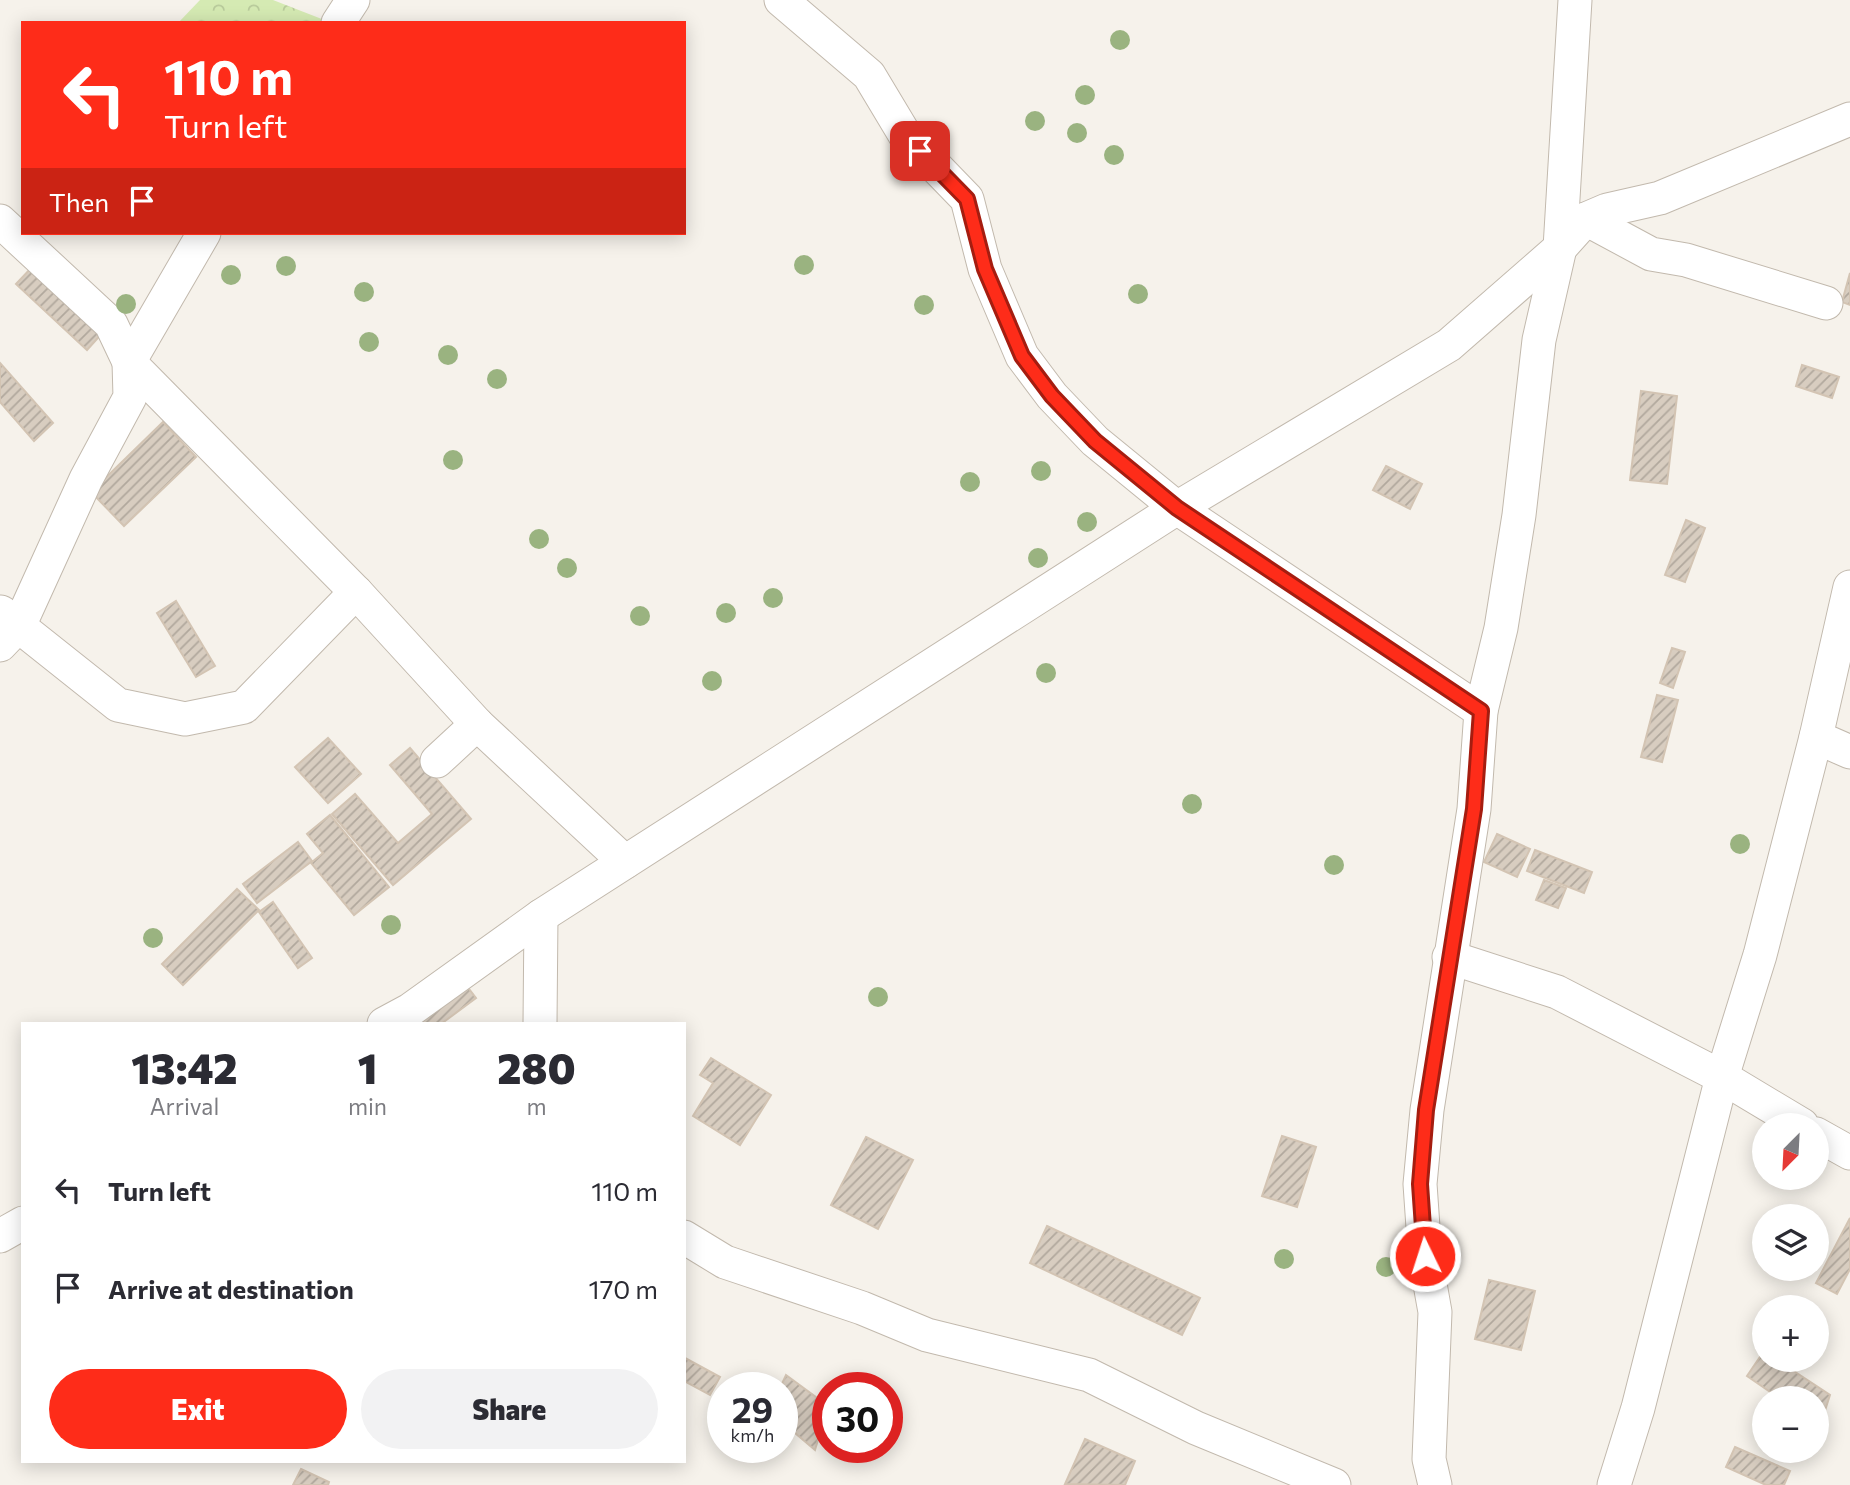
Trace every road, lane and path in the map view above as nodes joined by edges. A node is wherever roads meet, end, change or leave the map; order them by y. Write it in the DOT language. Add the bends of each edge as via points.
graph roads {
  1 [pos="353,0"];
  2 [pos="781,0"];
  3 [pos="1575,0"];
  4 [pos="339,21"];
  5 [pos="1850,119"];
  6 [pos="1586,219"];
  7 [pos="0,221"];
  8 [pos="203,235"];
  9 [pos="1560,248"];
  10 [pos="1826,303"];
  11 [pos="129,362"];
  12 [pos="1177,508"];
  13 [pos="1850,587"];
  14 [pos="356,592"];
  15 [pos="7,626"];
  16 [pos="1481,711"];
  17 [pos="477,724"];
  18 [pos="1816,737"];
  19 [pos="1850,752"];
  20 [pos="437,761"];
  21 [pos="625,862"];
  22 [pos="541,916"];
  23 [pos="1449,957"];
  24 [pos="392,1022"];
  25 [pos="540,1022"];
  26 [pos="1722,1077"];
  27 [pos="1782,1113"];
  28 [pos="1829,1141"];
  29 [pos="1850,1153"];
  30 [pos="21,1224"];
  31 [pos="0,1236"];
  32 [pos="686,1238"];
  33 [pos="1334,1485"];
  34 [pos="1434,1485"];
  35 [pos="1614,1485"];
  1 -- 4 [label="street"];
  2 -- 12 [label="street" via="869,75 905,135 967,199 985,269 1022,356 1052,396 1095,441"];
  3 -- 9 [label="street"];
  5 -- 6 [label="street" via="1660,198"];
  6 -- 9 [label="street"];
  6 -- 10 [label="street" via="1651,254 1686,260"];
  7 -- 11 [label="street" via="111,324"];
  8 -- 11 [label="street"];
  9 -- 12 [label="street" via="1449,345"];
  9 -- 16 [label="street" via="1539,340 1501,628"];
  11 -- 14 [label="street"];
  11 -- 15 [label="street" via="130,397"];
  12 -- 16 [label="street"];
  12 -- 21 [label="street"];
  13 -- 18 [label="street"];
  14 -- 15 [label="street" via="244,707 185,719 118,705"];
  14 -- 17 [label="street"];
  16 -- 23 [label="street" via="1474,809"];
  17 -- 20 [label="street"];
  17 -- 21 [label="street"];
  18 -- 19 [label="street"];
  18 -- 26 [label="street" via="1760,955"];
  21 -- 22 [label="street"];
  22 -- 24 [label="street"];
  22 -- 25 [label="street"];
  23 -- 26 [label="street" via="1557,992"];
  23 -- 34 [label="street" via="1420,1184 1435,1312 1429,1459"];
  26 -- 27 [label="street"];
  26 -- 35 [label="street"];
  28 -- 29 [label="street"];
  30 -- 31 [label="street"];
  32 -- 33 [label="street" via="725,1262 927,1335 1089,1375 1195,1429"];
}
